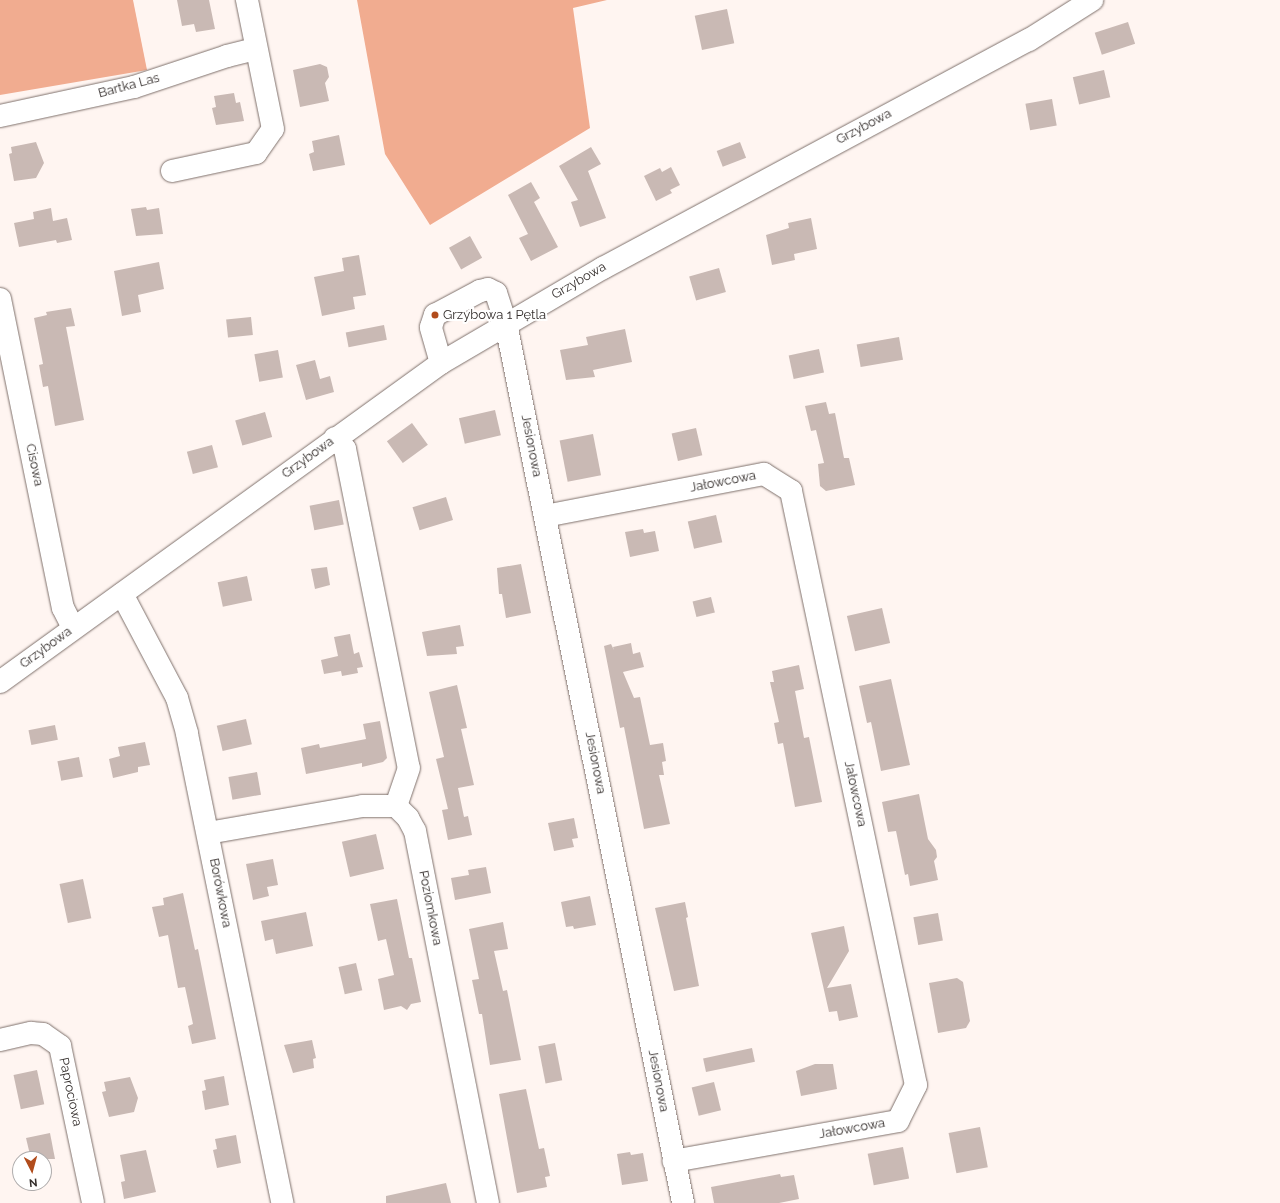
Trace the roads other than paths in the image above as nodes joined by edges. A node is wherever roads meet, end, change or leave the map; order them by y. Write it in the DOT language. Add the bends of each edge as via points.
graph roads {
  1 [pos="247,0"];
  2 [pos="1092,0"];
  3 [pos="256,49"];
  4 [pos="0,116"];
  5 [pos="172,170"];
  6 [pos="0,299"];
  7 [pos="506,324"];
  8 [pos="441,363"];
  9 [pos="335,438"];
  10 [pos="545,516"];
  11 [pos="122,594"];
  12 [pos="73,628"];
  13 [pos="0,682"];
  14 [pos="396,806"];
  15 [pos="208,833"];
  16 [pos="0,1040"];
  17 [pos="674,1161"];
  18 [pos="93,1203"];
  19 [pos="282,1203"];
  20 [pos="488,1203"];
  21 [pos="683,1203"];
  1 -- 3 [label="street"];
  2 -- 7 [label="street, Grzybowa" via="1029,40 706,212"];
  3 -- 4 [label="street, Bartka Las" via="134,87"];
  3 -- 5 [label="street" via="273,129 256,154"];
  6 -- 12 [label="street, Cisowa" via="63,608"];
  7 -- 8 [label="street, Grzybowa"];
  7 -- 8 [label="street, Jesionowa" via="499,297 488,289 435,315 431,327"];
  7 -- 10 [label="street, Jesionowa"];
  8 -- 9 [label="street, Grzybowa"];
  9 -- 11 [label="street, Grzybowa"];
  9 -- 14 [label="street" via="345,449 409,768"];
  10 -- 17 [label="street, Jesionowa"];
  10 -- 17 [label="street, Jałowcowa" via="764,474 791,491 916,1085 898,1121"];
  11 -- 12 [label="street, Grzybowa"];
  11 -- 15 [label="street, Borówkowa" via="176,698 187,734"];
  12 -- 13 [label="street, Grzybowa"];
  14 -- 15 [label="street" via="363,806"];
  14 -- 20 [label="street, Poziomkowa" via="408,818 415,831"];
  15 -- 19 [label="street, Borówkowa"];
  16 -- 18 [label="street, Paprociowa" via="31,1033 43,1034 60,1046"];
  17 -- 21 [label="street, Jesionowa"];
}
